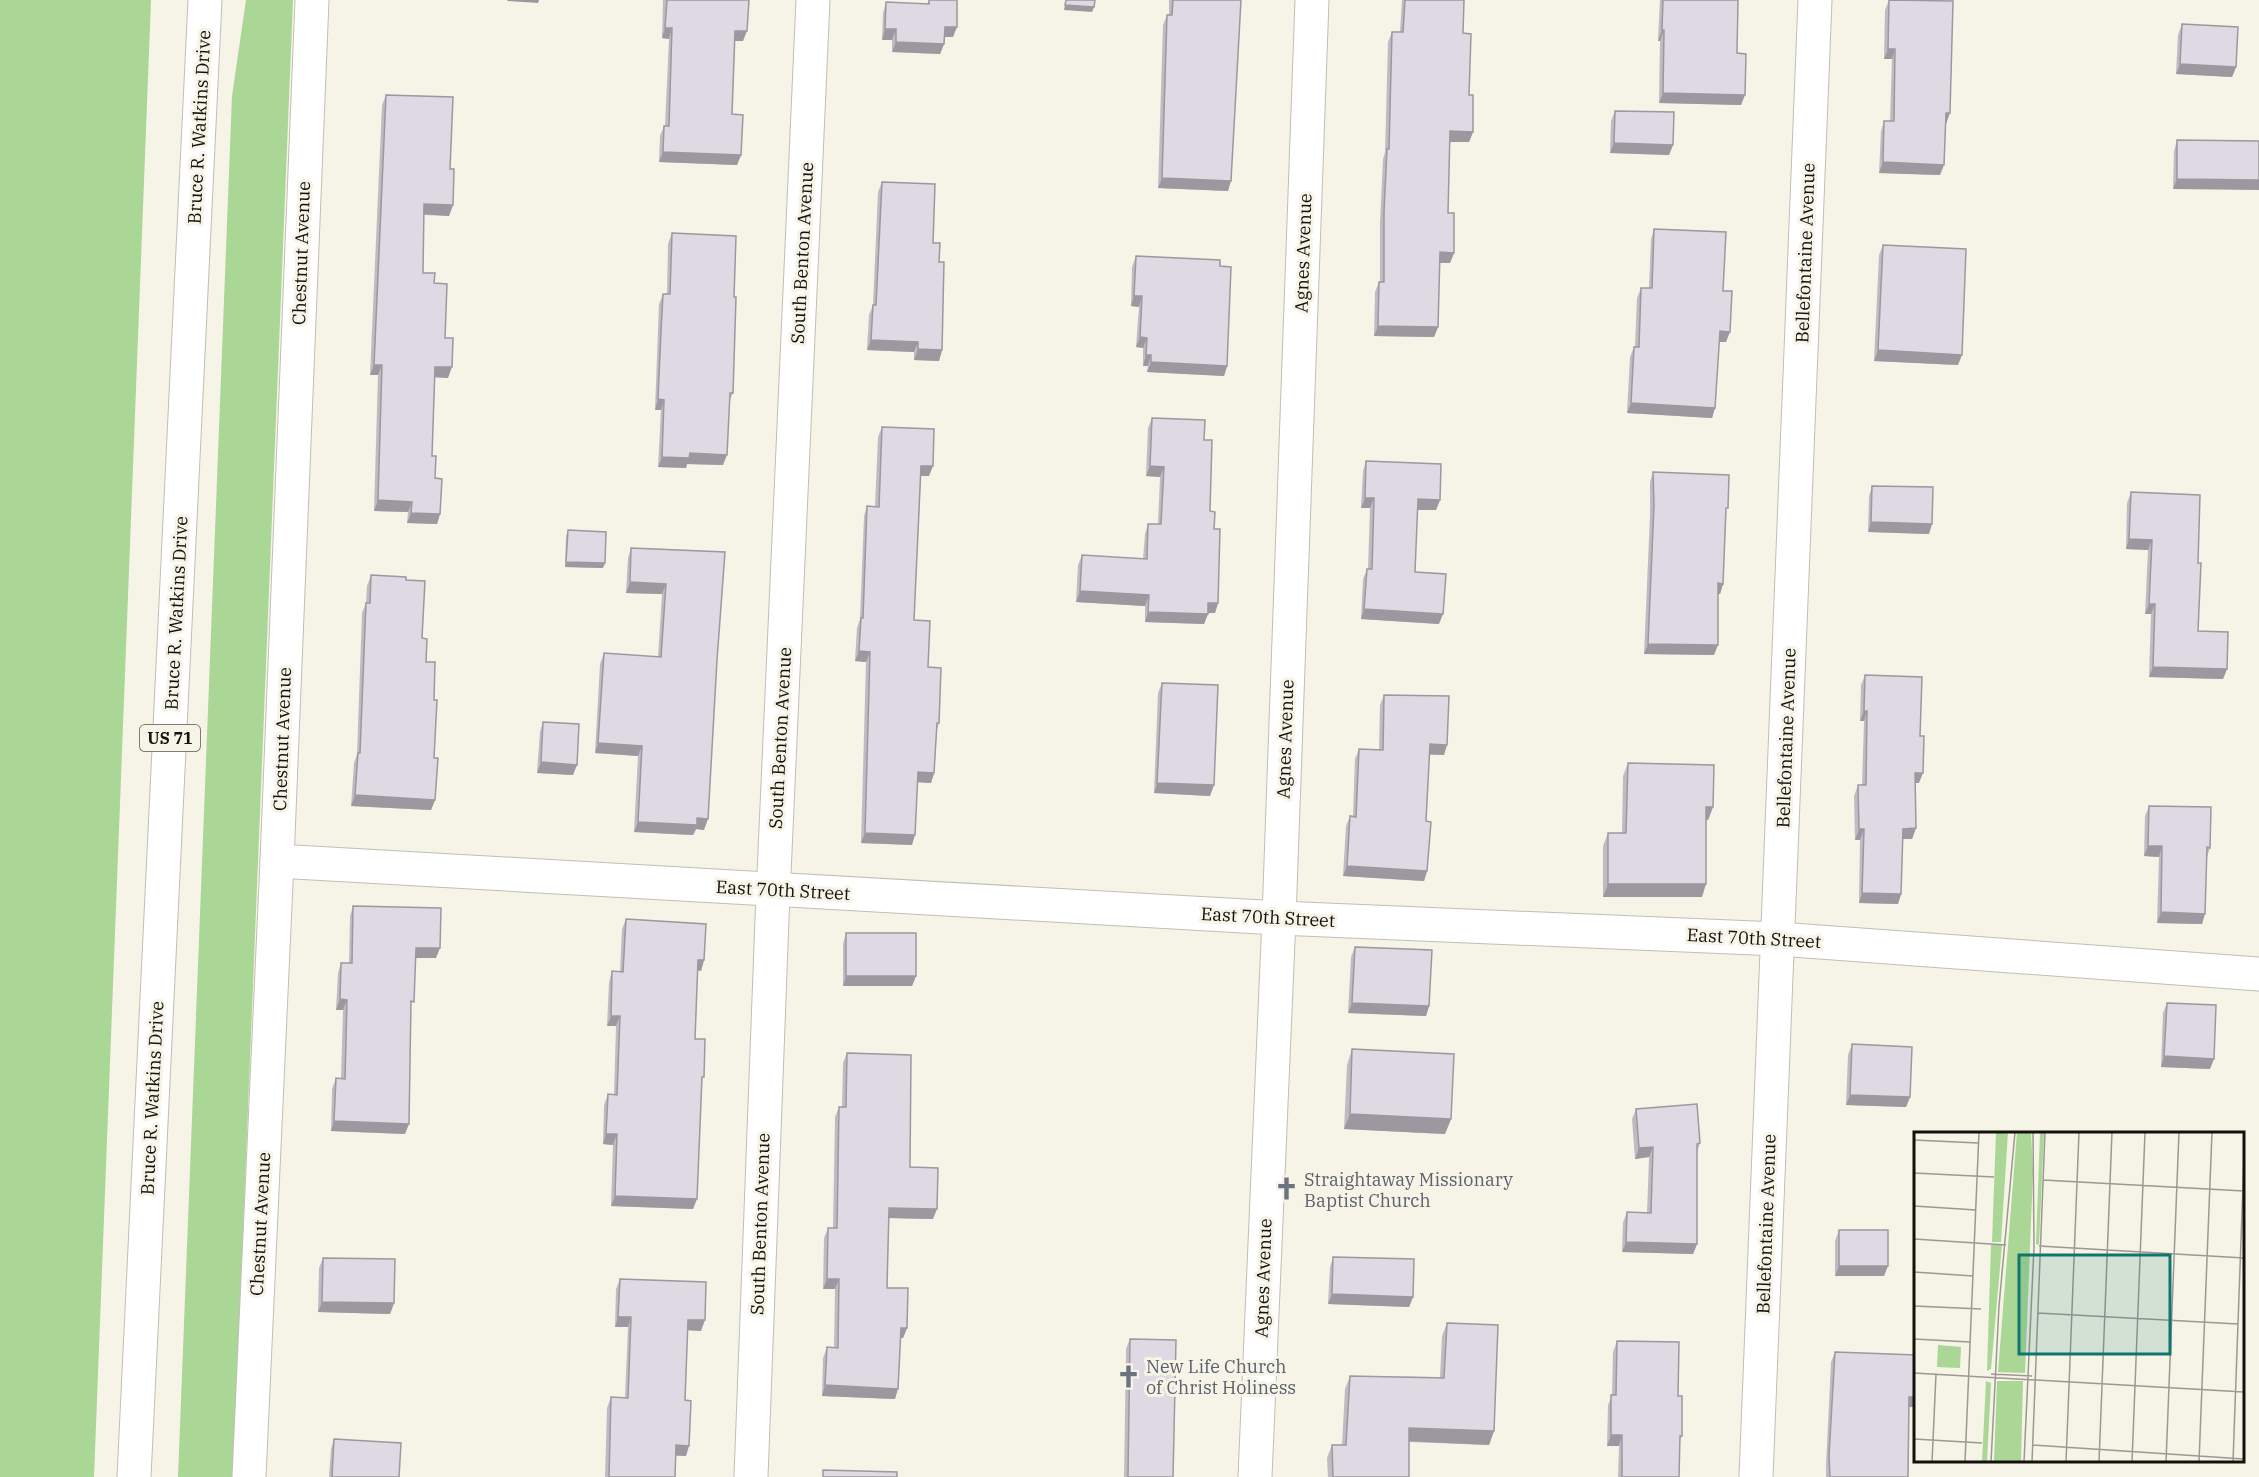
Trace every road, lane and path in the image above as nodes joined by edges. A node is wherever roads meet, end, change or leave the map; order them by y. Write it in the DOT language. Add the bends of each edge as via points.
graph roads {
  1 [pos="205,0"];
  2 [pos="312,0"];
  3 [pos="813,0"];
  4 [pos="1312,0"];
  5 [pos="1815,0"];
  6 [pos="277,861"];
  7 [pos="773,889"];
  8 [pos="1279,918"];
  9 [pos="1778,939"];
  10 [pos="2259,974"];
  11 [pos="134,1477"];
  12 [pos="249,1477"];
  13 [pos="751,1477"];
  14 [pos="1255,1477"];
  15 [pos="1756,1477"];
  1 -- 11 [label="main road, Bruce R. Watkins Drive / US 71"];
  2 -- 6 [label="main road, Chestnut Avenue"];
  3 -- 7 [label="main road, South Benton Avenue"];
  4 -- 8 [label="main road, Agnes Avenue"];
  5 -- 9 [label="main road, Bellefontaine Avenue"];
  6 -- 7 [label="main road, East 70th Street"];
  6 -- 12 [label="main road, Chestnut Avenue"];
  7 -- 8 [label="main road, East 70th Street"];
  7 -- 13 [label="main road, South Benton Avenue"];
  8 -- 9 [label="main road, East 70th Street"];
  8 -- 14 [label="main road, Agnes Avenue"];
  9 -- 10 [label="main road, East 70th Street"];
  9 -- 15 [label="main road, Bellefontaine Avenue"];
}
